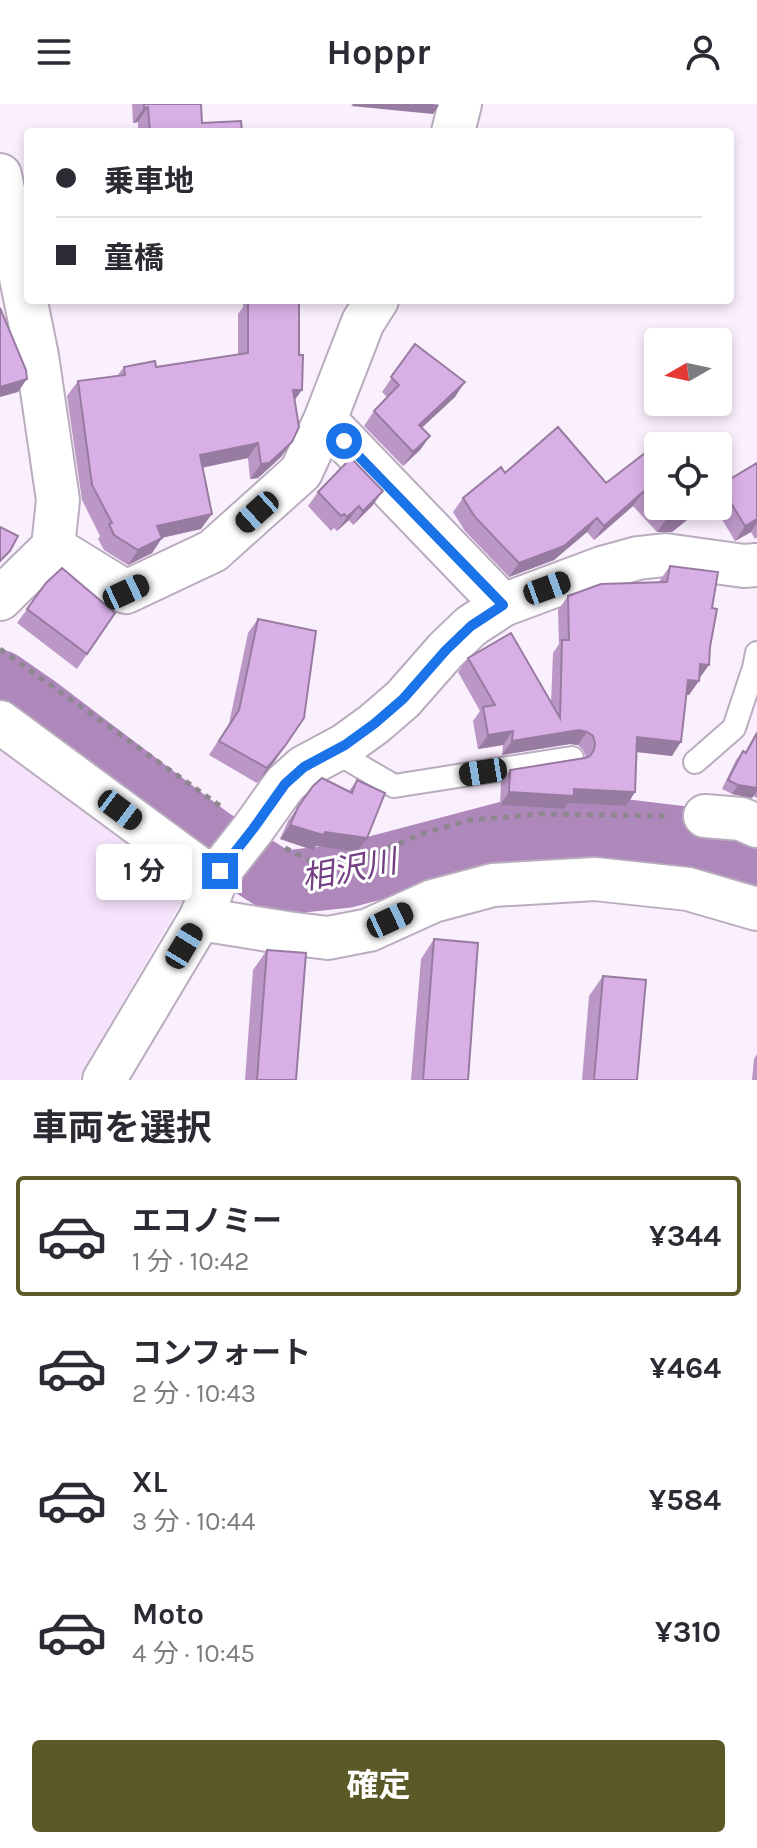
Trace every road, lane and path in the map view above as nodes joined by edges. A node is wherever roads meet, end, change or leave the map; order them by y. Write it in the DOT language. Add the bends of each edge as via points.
graph roads {
  1 [pos="460,104"];
  2 [pos="454,128"];
  3 [pos="0,175"];
  4 [pos="24,292"];
  5 [pos="26,304"];
  6 [pos="374,304"];
  7 [pos="325,420"];
  8 [pos="53,547"];
  9 [pos="757,565"];
  10 [pos="0,599"];
  11 [pos="503,605"];
  12 [pos="756,664"];
  13 [pos="0,722"];
  14 [pos="334,751"];
  15 [pos="572,758"];
  16 [pos="695,762"];
  17 [pos="705,816"];
  18 [pos="757,826"];
  19 [pos="218,876"];
  20 [pos="757,909"];
  21 [pos="200,919"];
  22 [pos="104,1080"];
  1 -- 2 [label="street"];
  3 -- 4 [label="street"];
  5 -- 8 [label="street" via="58,500"];
  6 -- 7 [label="street"];
  7 -- 8 [label="street" via="301,472 213,551 126,592"];
  7 -- 11 [label="street"];
  8 -- 10 [label="street"];
  9 -- 11 [label="street" via="665,555 638,558"];
  11 -- 14 [label="street" via="471,626 403,699"];
  12 -- 16 [label="lane" via="734,728"];
  13 -- 19 [label="street"];
  14 -- 15 [label="lane" via="394,786"];
  14 -- 19 [label="street" via="285,784"];
  17 -- 18 [label="street"];
  19 -- 21 [label="street"];
  20 -- 21 [label="street" via="688,889 595,879 493,885 433,901 369,930 328,938"];
  21 -- 22 [label="street"];
}
